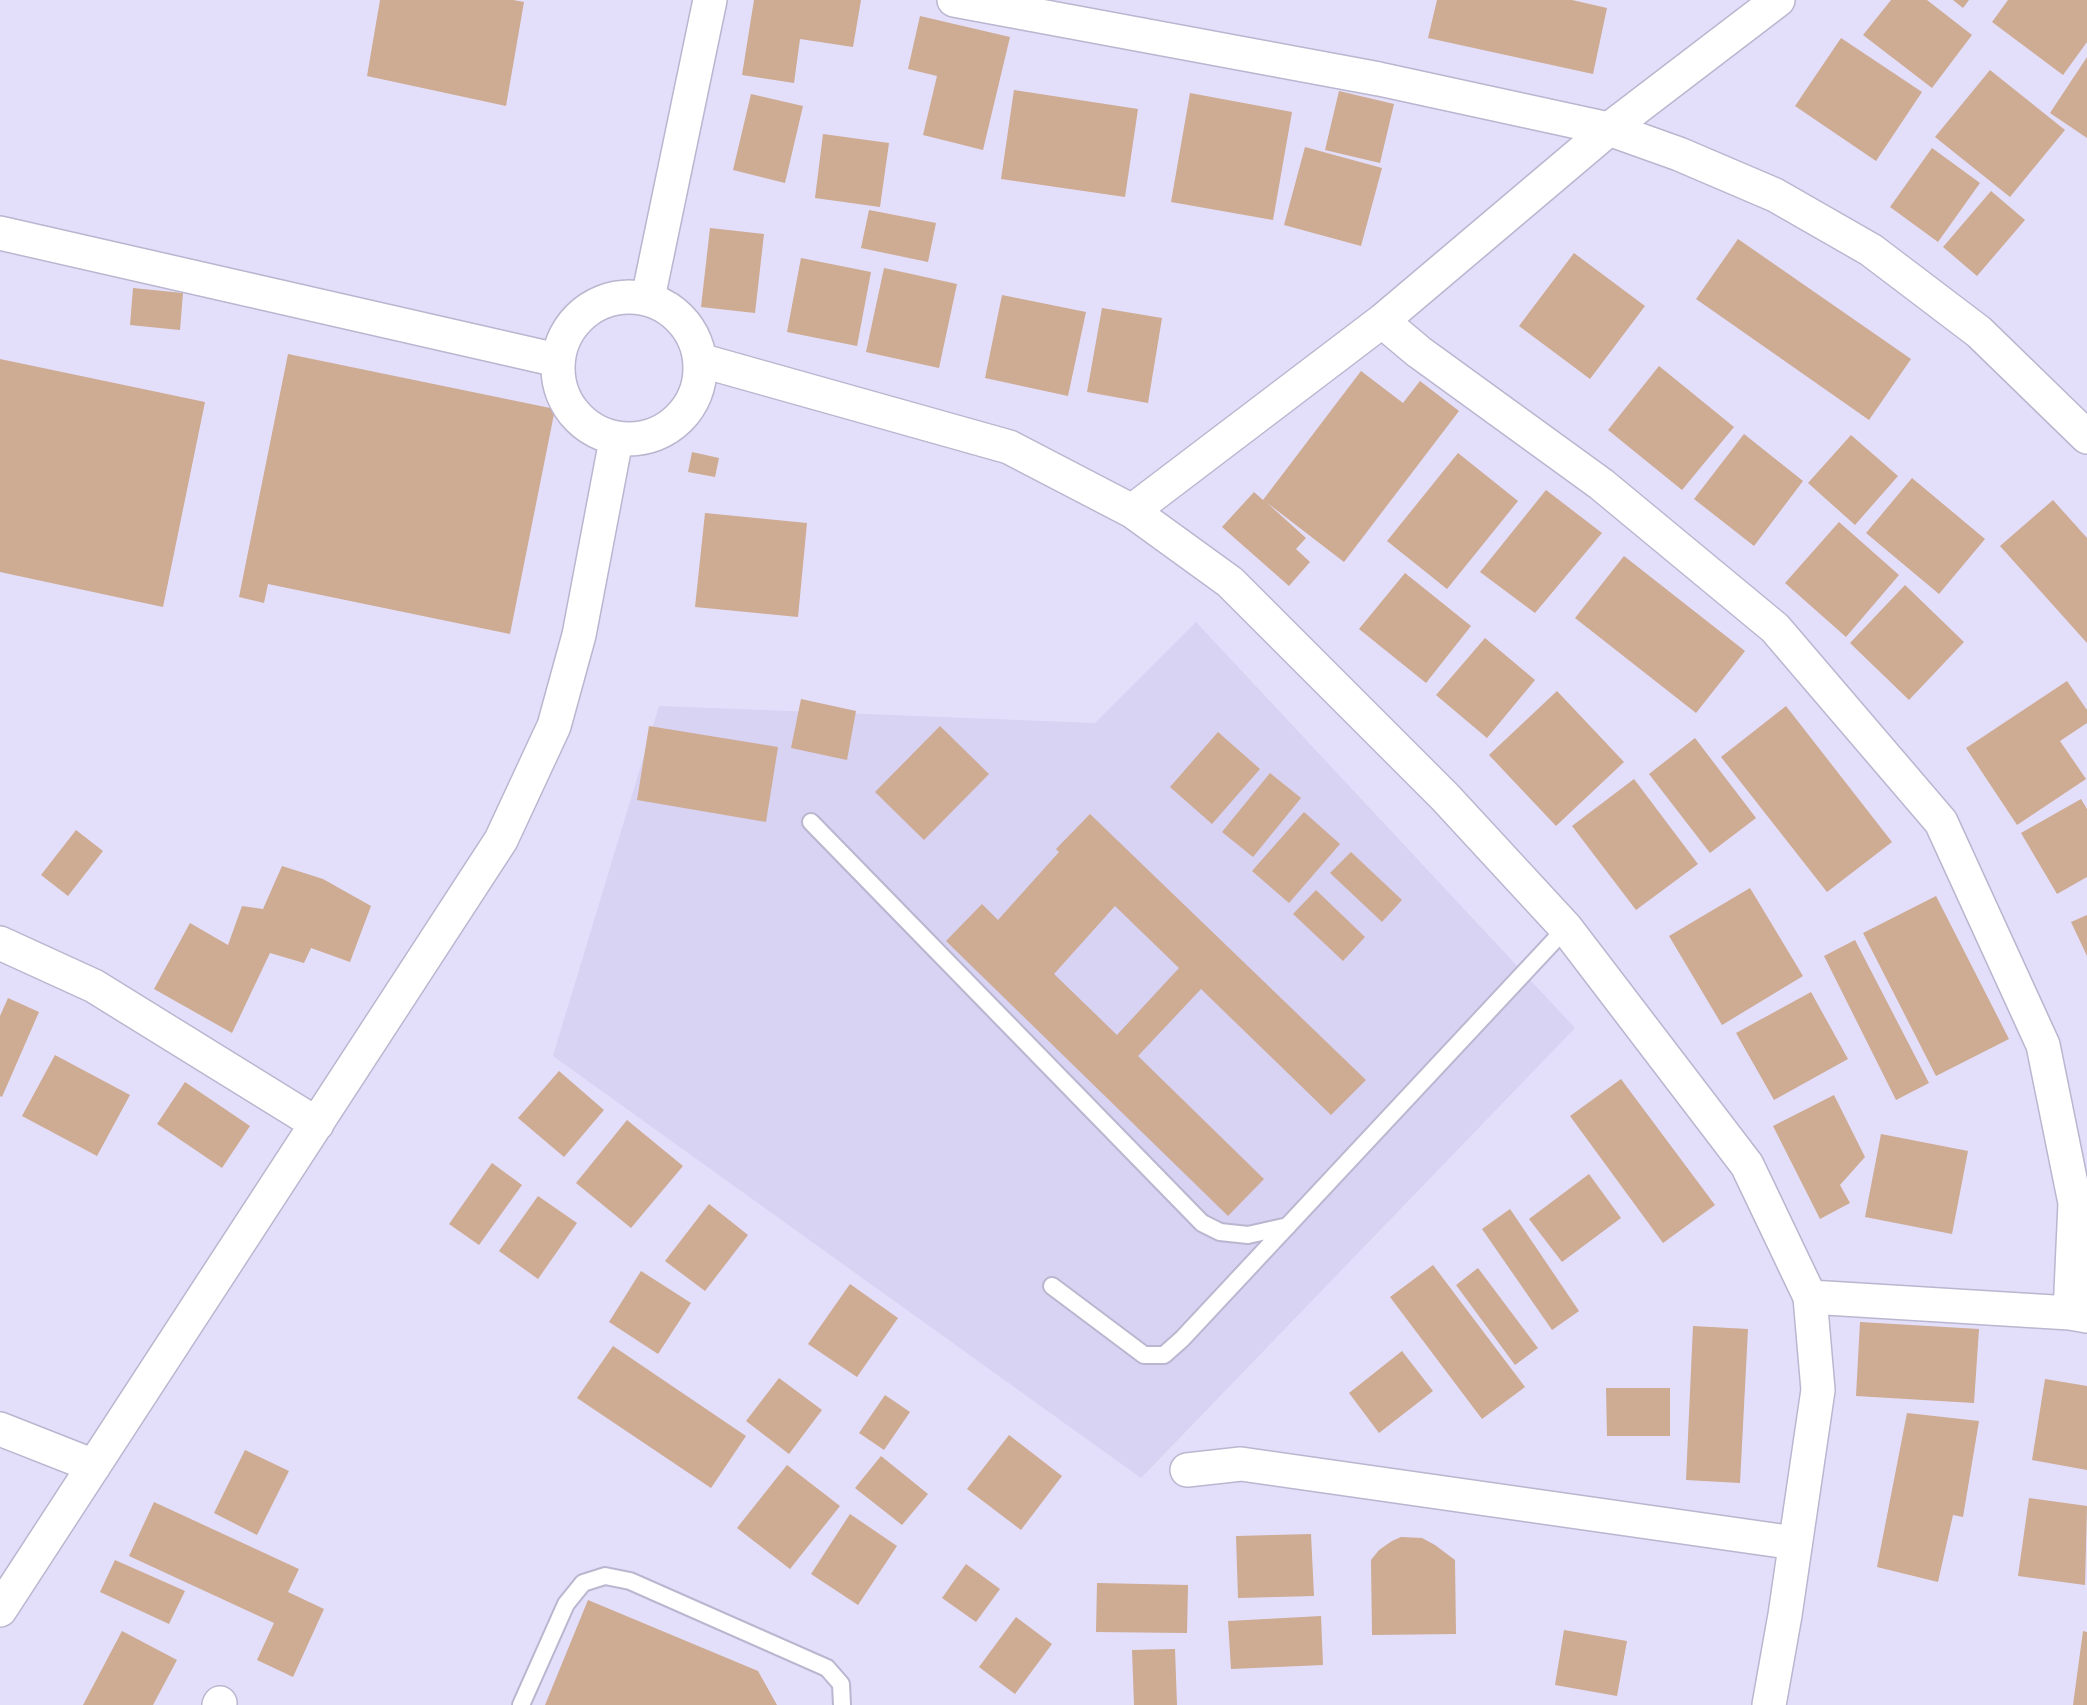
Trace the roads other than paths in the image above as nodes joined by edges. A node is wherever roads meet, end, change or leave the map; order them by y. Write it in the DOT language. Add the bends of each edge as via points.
graph roads {
  1 [pos="710,0"];
  2 [pos="954,0"];
  3 [pos="1778,0"];
  4 [pos="1609,129"];
  5 [pos="0,233"];
  6 [pos="648,298"];
  7 [pos="1382,321"];
  8 [pos="557,360"];
  9 [pos="703,361"];
  10 [pos="2087,437"];
  11 [pos="616,440"];
  12 [pos="1132,511"];
  13 [pos="811,822"];
  14 [pos="1566,928"];
  15 [pos="0,943"];
  16 [pos="317,1124"];
  17 [pos="1288,1226"];
  18 [pos="1052,1286"];
  19 [pos="1810,1298"];
  20 [pos="2079,1315"];
  21 [pos="0,1429"];
  22 [pos="94,1466"];
  23 [pos="1187,1470"];
  24 [pos="1795,1544"];
  25 [pos="0,1610"];
  26 [pos="521,1705"];
  27 [pos="842,1705"];
  28 [pos="1769,1705"];
  1 -- 6 [label="street"];
  2 -- 4 [label="street" via="1379,79"];
  3 -- 4 [label="street"];
  4 -- 7 [label="street"];
  4 -- 10 [label="street" via="1775,195 1871,250 1979,332"];
  5 -- 8 [label="street"];
  6 -- 8 [label="street" via="607,299 581,316 573,322"];
  6 -- 9 [label="street" via="685,321"];
  7 -- 12 [label="street"];
  7 -- 20 [label="street" via="1601,484 1775,628 1941,822 2043,1045 2074,1203"];
  8 -- 11 [label="street" via="562,396 583,424"];
  9 -- 11 [label="street" via="693,405 660,435"];
  9 -- 12 [label="street" via="1009,447"];
  11 -- 16 [label="street" via="579,635 554,726 501,840"];
  12 -- 14 [label="street" via="1230,582 1445,797"];
  13 -- 17 [label="lane" via="1202,1223 1220,1232 1248,1235"];
  14 -- 17 [label="lane"];
  14 -- 19 [label="street" via="1747,1165"];
  15 -- 16 [label="street" via="94,986"];
  16 -- 22 [label="street"];
  17 -- 18 [label="lane" via="1164,1355 1144,1355"];
  19 -- 20 [label="street"];
  19 -- 24 [label="street" via="1818,1390"];
  21 -- 22 [label="street"];
  22 -- 25 [label="street"];
  23 -- 24 [label="street" via="1241,1464"];
  24 -- 28 [label="street"];
  26 -- 27 [label="lane" via="566,1604 583,1583 605,1576 630,1581 827,1668 841,1684"];
}
